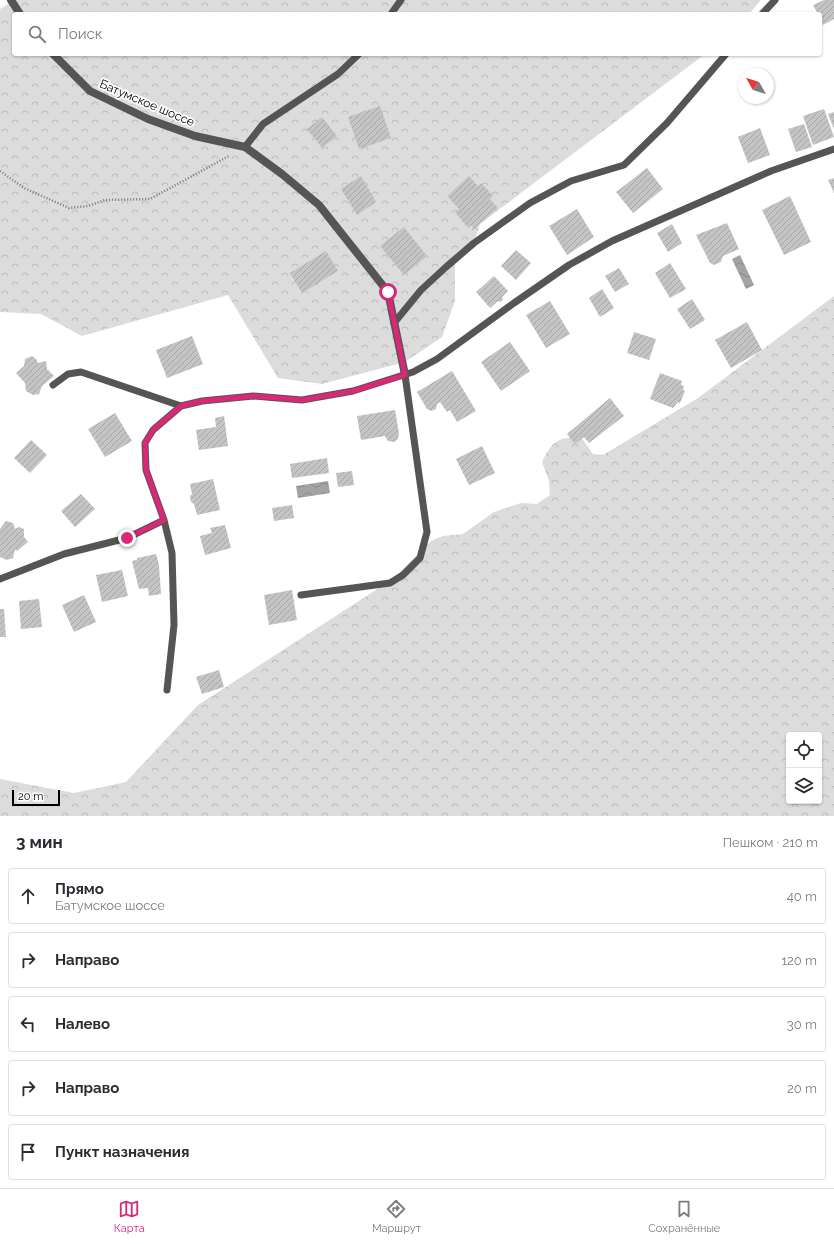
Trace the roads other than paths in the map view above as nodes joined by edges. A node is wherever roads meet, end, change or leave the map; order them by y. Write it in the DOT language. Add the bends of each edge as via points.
graph roads {
  1 [pos="11,0"];
  2 [pos="401,0"];
  3 [pos="775,0"];
  4 [pos="19,12"];
  5 [pos="392,12"];
  6 [pos="764,12"];
  7 [pos="55,56"];
  8 [pos="357,56"];
  9 [pos="724,56"];
  10 [pos="245,147"];
  11 [pos="834,149"];
  12 [pos="394,323"];
  13 [pos="405,375"];
  14 [pos="53,385"];
  15 [pos="181,406"];
  16 [pos="164,520"];
  17 [pos="0,579"];
  18 [pos="301,595"];
  19 [pos="167,690"];
  1 -- 4 [label="street"];
  2 -- 5 [label="lane"];
  3 -- 6 [label="lane"];
  7 -- 10 [label="street, Батумское шоссе" via="90,91 148,119 195,136"];
  8 -- 10 [label="lane" via="338,74 263,124"];
  9 -- 12 [label="lane" via="667,123 624,165 570,181 530,203 474,242 421,290"];
  10 -- 12 [label="street, Батумское шоссе" via="319,205 388,292"];
  11 -- 13 [label="lane" via="772,171 612,241 563,269 437,359"];
  12 -- 13 [label="street, Батумское шоссе"];
  13 -- 15 [label="lane" via="353,391 302,400 253,396 202,401"];
  13 -- 18 [label="lane" via="427,532 420,558 403,576 390,583"];
  14 -- 15 [label="lane" via="68,374 81,372"];
  15 -- 16 [label="lane" via="153,430 145,443 146,470"];
  16 -- 17 [label="lane" via="127,538 64,554"];
  16 -- 19 [label="lane" via="172,554 174,625"];
}
